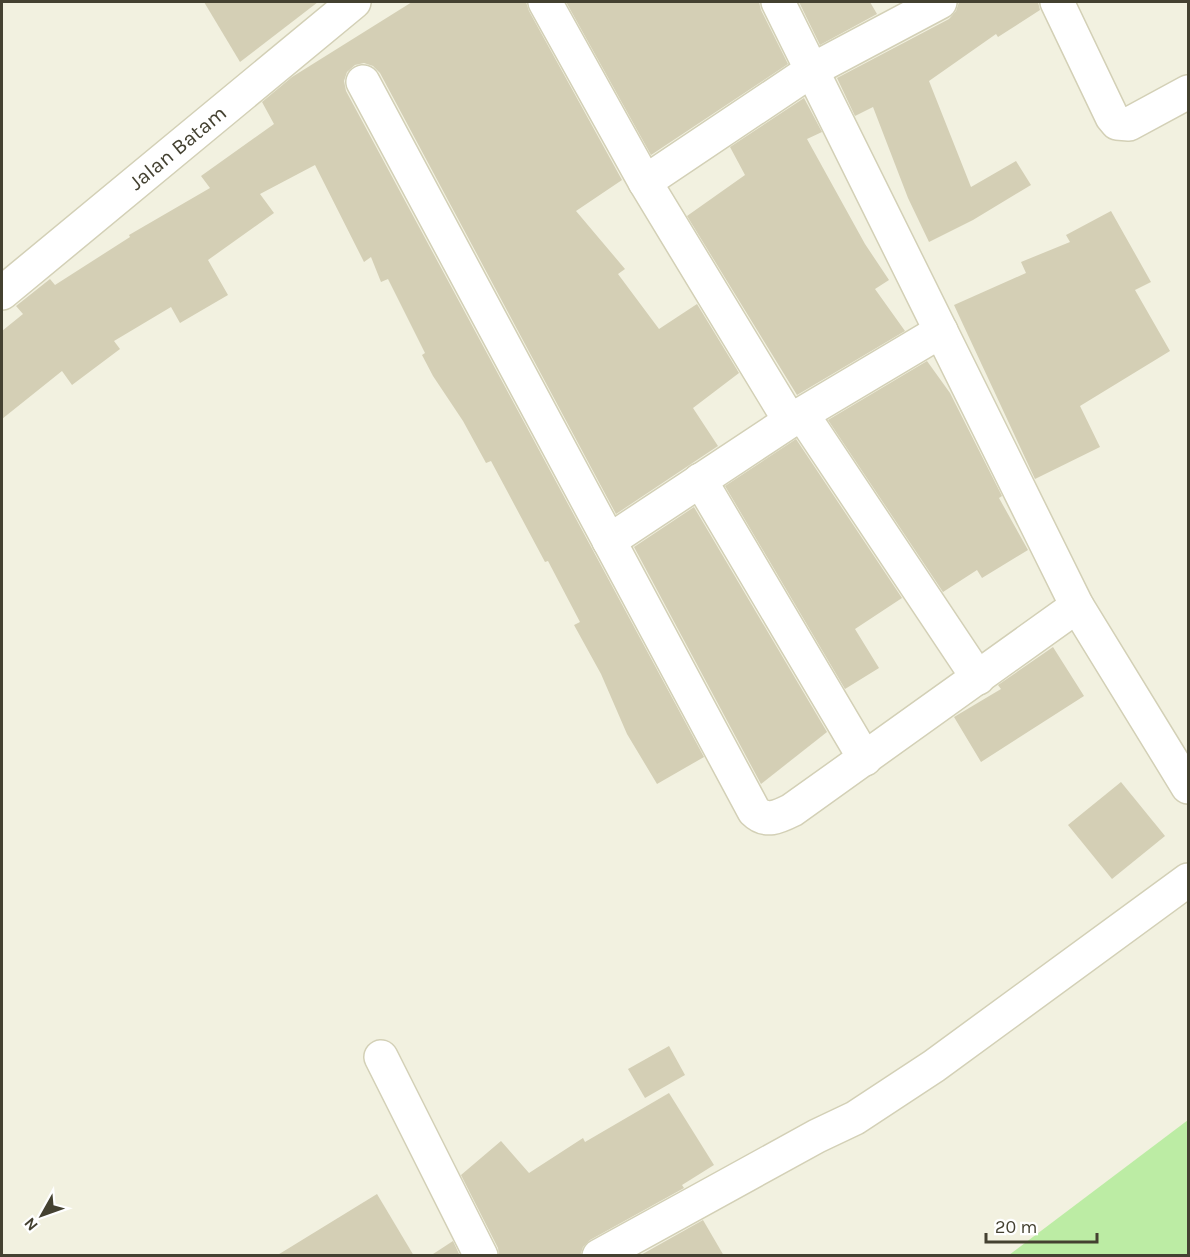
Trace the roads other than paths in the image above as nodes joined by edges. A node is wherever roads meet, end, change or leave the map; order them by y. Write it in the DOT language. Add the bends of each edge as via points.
graph roads {
  1 [pos="354,2"];
  2 [pos="545,2"];
  3 [pos="778,2"];
  4 [pos="940,2"];
  5 [pos="1057,2"];
  6 [pos="812,70"];
  7 [pos="363,82"];
  8 [pos="1188,92"];
  9 [pos="645,182"];
  10 [pos="2,293"];
  11 [pos="941,330"];
  12 [pos="796,418"];
  13 [pos="700,480"];
  14 [pos="609,541"];
  15 [pos="1077,606"];
  16 [pos="978,678"];
  17 [pos="865,759"];
  18 [pos="1188,787"];
  19 [pos="1188,880"];
  20 [pos="381,1057"];
  21 [pos="481,1256"];
  22 [pos="599,1256"];
  1 -- 10 [label="street, Jalan Batam"];
  2 -- 9 [label="street"];
  3 -- 6 [label="street"];
  4 -- 6 [label="street"];
  5 -- 8 [label="street" via="1117,123 1129,124"];
  6 -- 9 [label="street"];
  6 -- 11 [label="street"];
  7 -- 14 [label="street"];
  9 -- 12 [label="street"];
  11 -- 12 [label="street"];
  11 -- 15 [label="street"];
  12 -- 13 [label="street"];
  12 -- 16 [label="street"];
  13 -- 14 [label="street"];
  13 -- 17 [label="street"];
  14 -- 17 [label="street" via="759,815 770,819 785,814"];
  15 -- 16 [label="street"];
  15 -- 18 [label="street"];
  16 -- 17 [label="street"];
  19 -- 22 [label="street" via="943,1059 855,1118"];
  20 -- 21 [label="street"];
}
